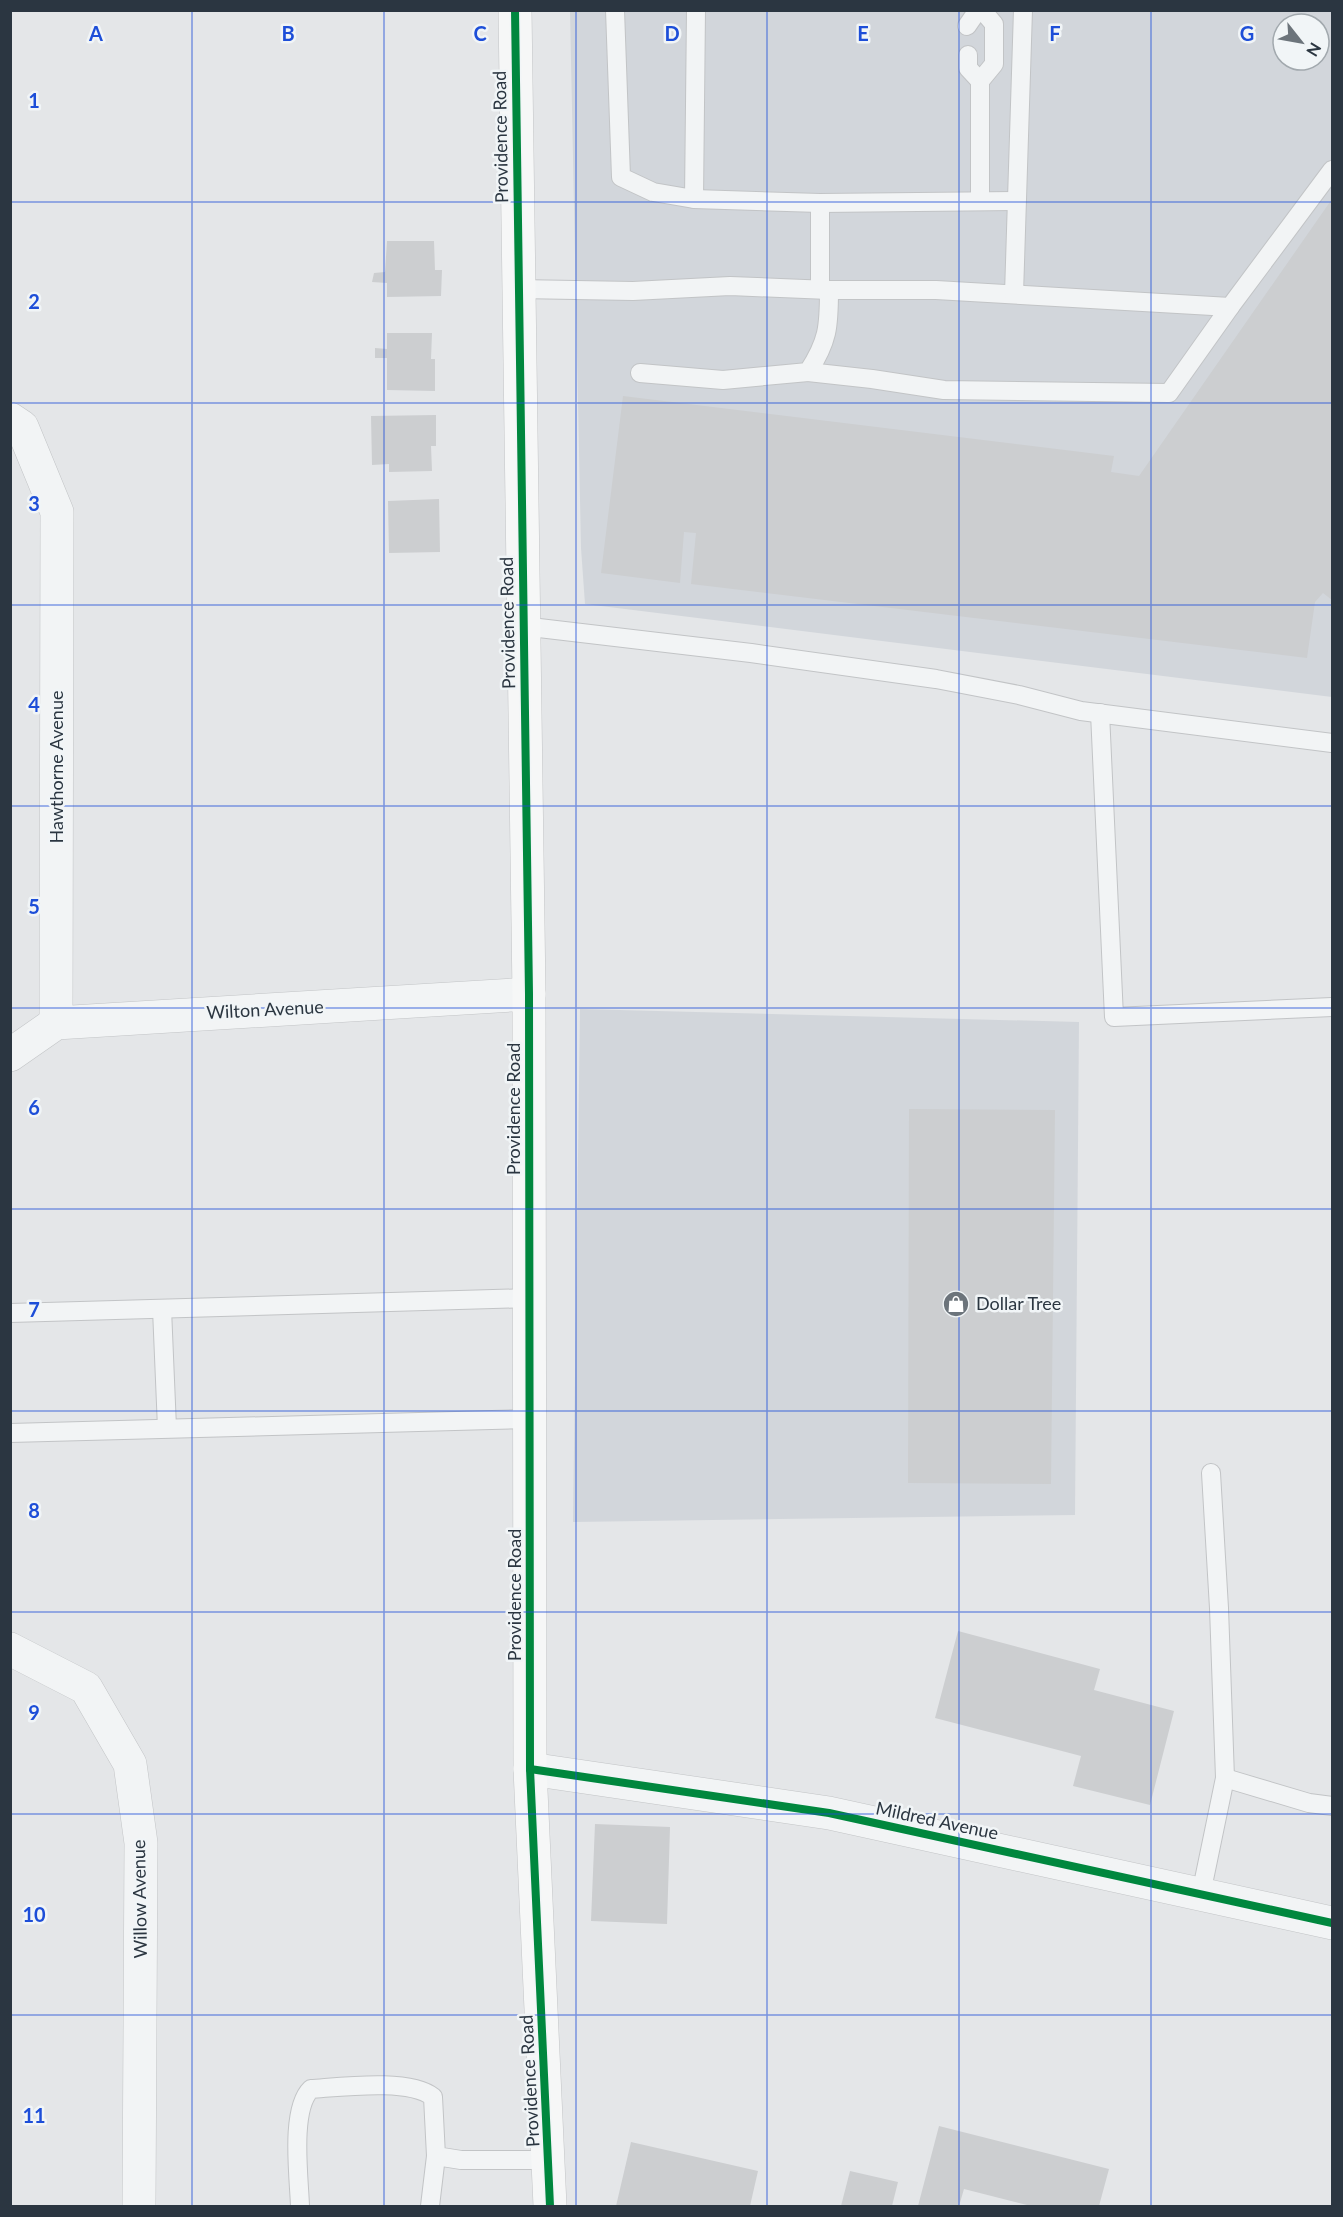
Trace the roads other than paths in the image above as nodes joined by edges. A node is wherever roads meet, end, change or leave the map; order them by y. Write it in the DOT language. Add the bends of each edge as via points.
graph roads {
  1 [pos="515,10"];
  2 [pos="615,10"];
  3 [pos="696,10"];
  4 [pos="980,10"];
  5 [pos="1023,10"];
  6 [pos="967,26"];
  7 [pos="968,55"];
  8 [pos="980,81"];
  9 [pos="1332,170"];
  10 [pos="694,200"];
  11 [pos="980,201"];
  12 [pos="1015,201"];
  13 [pos="820,203"];
  14 [pos="518,289"];
  15 [pos="825,289"];
  16 [pos="1014,294"];
  17 [pos="1230,307"];
  18 [pos="808,372"];
  19 [pos="640,374"];
  20 [pos="10,419"];
  21 [pos="522,626"];
  22 [pos="1100,713"];
  23 [pos="1332,743"];
  24 [pos="529,994"];
  25 [pos="1332,1007"];
  26 [pos="56,1023"];
  27 [pos="10,1055"];
  28 [pos="530,1298"];
  29 [pos="162,1309"];
  30 [pos="10,1313"];
  31 [pos="530,1419"];
  32 [pos="167,1428"];
  33 [pos="10,1433"];
  34 [pos="1211,1473"];
  35 [pos="10,1649"];
  36 [pos="530,1769"];
  37 [pos="1225,1778"];
  38 [pos="1332,1806"];
  39 [pos="1201,1894"];
  40 [pos="1332,1923"];
  41 [pos="436,2156"];
  42 [pos="548,2160"];
  43 [pos="140,2206"];
  44 [pos="300,2206"];
  45 [pos="430,2206"];
  46 [pos="550,2206"];
  1 -- 14 [label="street, Providence Road"];
  2 -- 10 [label="lane" via="621,177 653,192"];
  3 -- 10 [label="lane"];
  4 -- 6 [label="lane"];
  4 -- 8 [label="lane" via="994,24 994,64"];
  5 -- 12 [label="lane"];
  7 -- 8 [label="lane" via="968,68"];
  8 -- 11 [label="lane"];
  9 -- 17 [label="lane"];
  10 -- 13 [label="lane"];
  11 -- 12 [label="lane"];
  11 -- 13 [label="lane"];
  12 -- 16 [label="lane"];
  13 -- 15 [label="lane"];
  14 -- 15 [label="lane"];
  14 -- 21 [label="street, Providence Road"];
  15 -- 16 [label="lane"];
  15 -- 18 [label="lane" via="829,321 822,351"];
  16 -- 17 [label="lane"];
  17 -- 18 [label="lane" via="1169,393 944,390"];
  18 -- 19 [label="lane" via="723,380"];
  20 -- 26 [label="street, Hawthorne Avenue" via="22,427 57,512"];
  21 -- 22 [label="lane" via="936,679"];
  21 -- 24 [label="street, Providence Road"];
  22 -- 23 [label="lane"];
  22 -- 25 [label="lane" via="1114,1017"];
  24 -- 26 [label="street, Wilton Avenue"];
  24 -- 28 [label="street, Providence Road"];
  26 -- 27 [label="street"];
  28 -- 29 [label="lane"];
  28 -- 31 [label="street, Providence Road"];
  29 -- 30 [label="lane"];
  29 -- 32 [label="lane"];
  31 -- 32 [label="lane"];
  31 -- 36 [label="street, Providence Road"];
  32 -- 33 [label="lane"];
  34 -- 37 [label="lane"];
  35 -- 43 [label="street, Willow Avenue" via="86,1688 130,1764 141,1843"];
  36 -- 39 [label="street, Mildred Avenue" via="830,1813"];
  36 -- 42 [label="street, Providence Road"];
  37 -- 38 [label="lane"];
  37 -- 39 [label="lane"];
  39 -- 40 [label="street, Mildred Avenue"];
  41 -- 42 [label="lane" via="460,2160"];
  41 -- 44 [label="lane" via="433,2097 428,2093 386,2085 311,2089 303,2097 297,2127"];
  41 -- 45 [label="lane"];
  42 -- 46 [label="street, Providence Road"];
}
